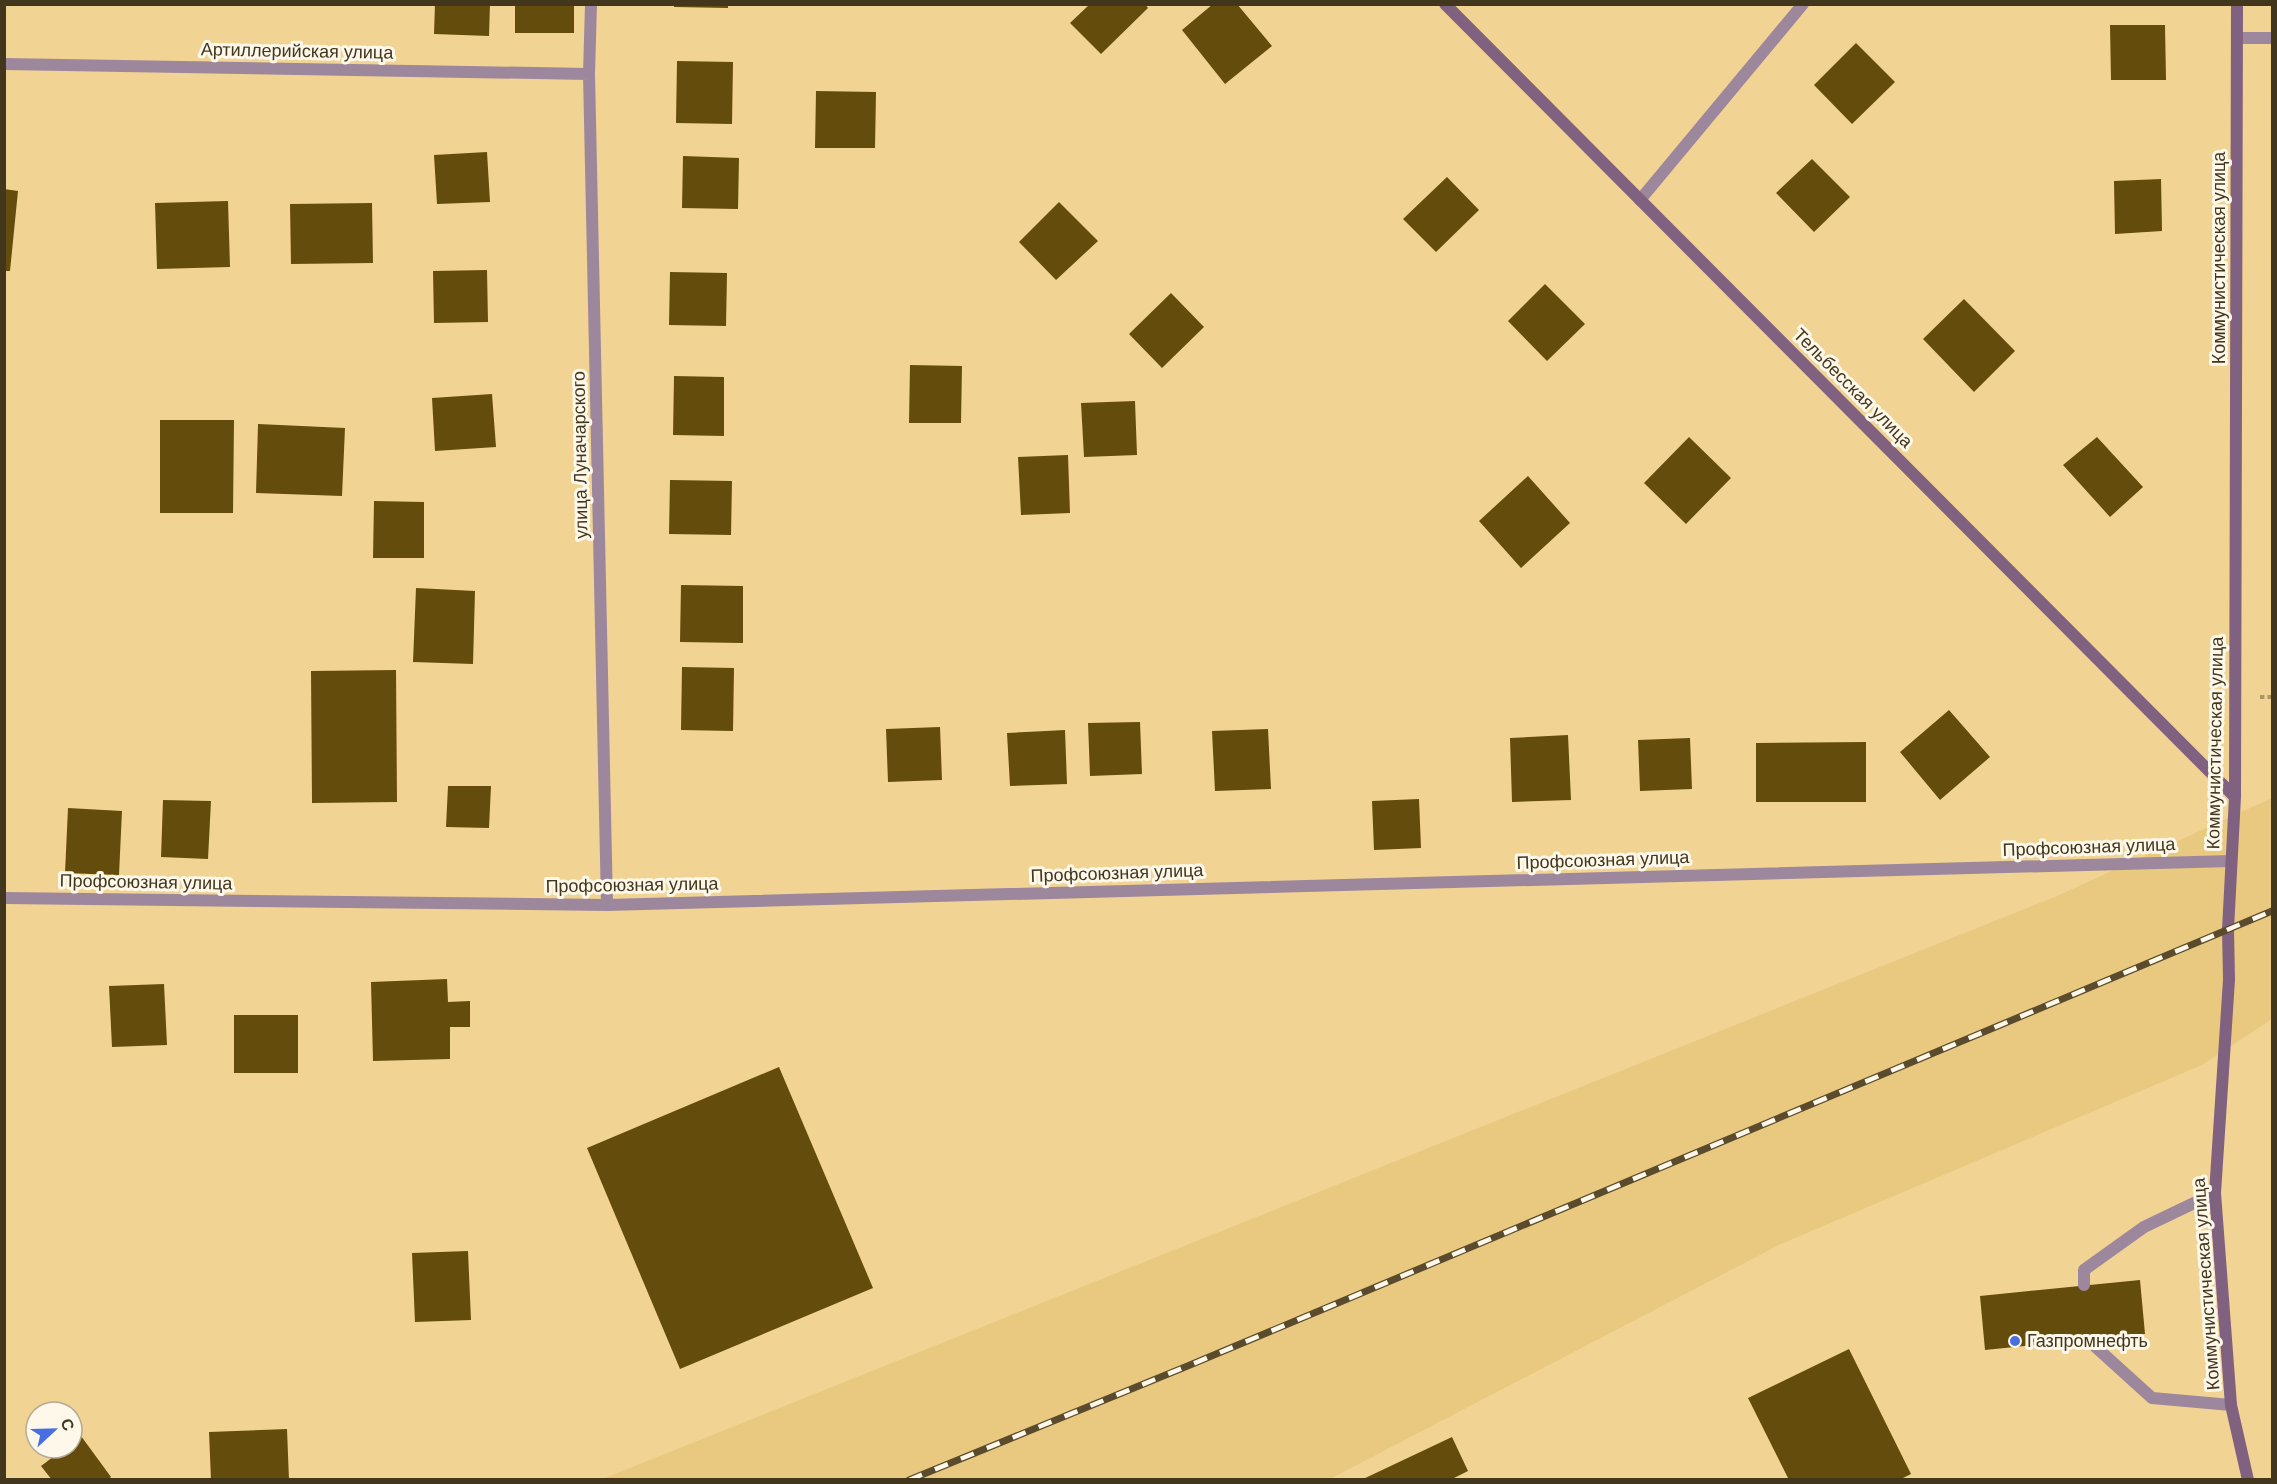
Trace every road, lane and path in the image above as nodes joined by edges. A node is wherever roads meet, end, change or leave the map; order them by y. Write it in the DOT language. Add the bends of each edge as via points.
graph roads {
  1 [pos="591,4"];
  2 [pos="1445,4"];
  3 [pos="1803,4"];
  4 [pos="2237,4"];
  5 [pos="2237,38"];
  6 [pos="2272,38"];
  7 [pos="4,64"];
  8 [pos="589,74"];
  9 [pos="1640,200"];
  10 [pos="2235,797"];
  11 [pos="2231,861"];
  12 [pos="4,898"];
  13 [pos="608,905"];
  14 [pos="2215,1193"];
  15 [pos="2084,1285"];
  16 [pos="2088,1340"];
  17 [pos="2231,1405"];
  18 [pos="2248,1479"];
  1 -- 8 [label="street, улица Луначарского"];
  2 -- 9 [label="street, Тельбесская улица"];
  3 -- 9 [label="street"];
  4 -- 5 [label="street, Коммунистическая улица"];
  5 -- 6 [label="street"];
  5 -- 10 [label="street, Коммунистическая улица"];
  7 -- 8 [label="street, Артиллерийская улица"];
  8 -- 13 [label="street, улица Луначарского"];
  9 -- 10 [label="street, Тельбесская улица"];
  10 -- 11 [label="street, Коммунистическая улица"];
  11 -- 13 [label="street, Профсоюзная улица"];
  11 -- 14 [label="street, Коммунистическая улица" via="2229,980"];
  12 -- 13 [label="street, Профсоюзная улица"];
  14 -- 15 [label="street" via="2135,1233 2084,1270"];
  14 -- 17 [label="street, Коммунистическая улица"];
  16 -- 17 [label="street" via="2152,1398"];
  17 -- 18 [label="street, Коммунистическая улица"];
}
